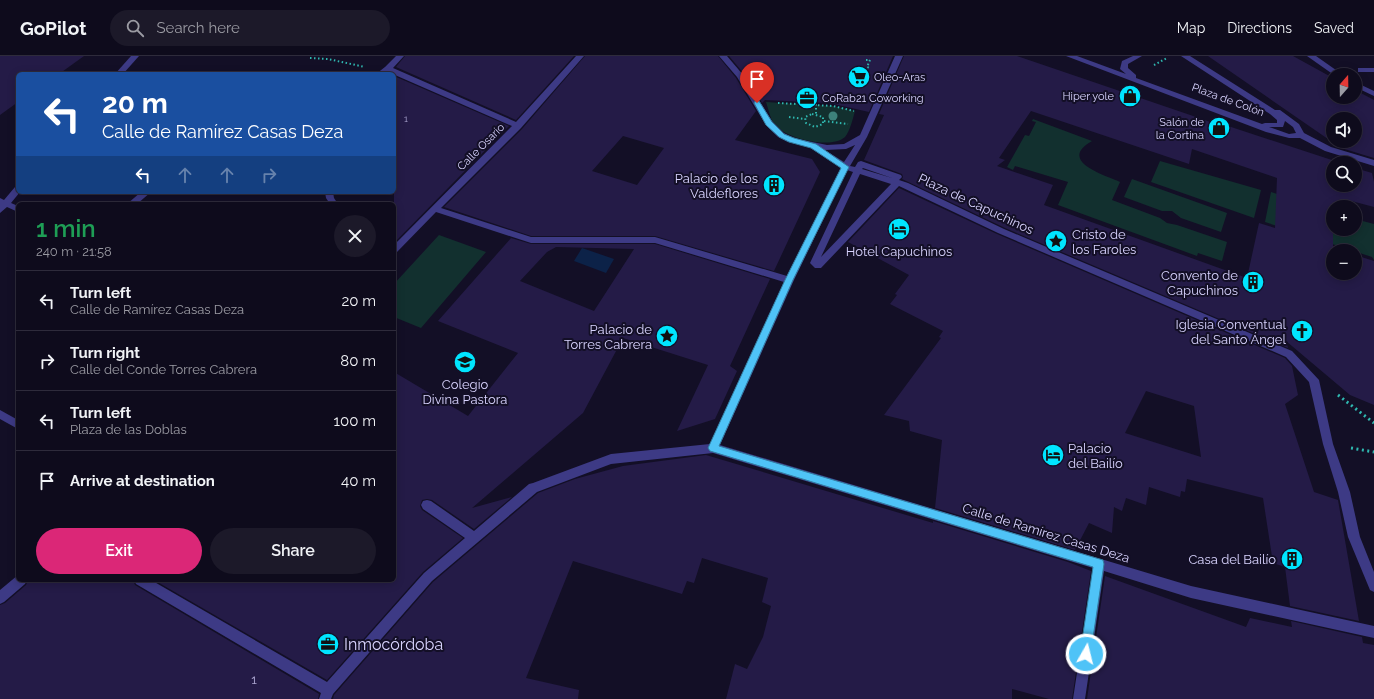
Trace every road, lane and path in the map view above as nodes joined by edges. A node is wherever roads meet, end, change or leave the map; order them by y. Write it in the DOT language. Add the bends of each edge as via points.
graph roads {
  1 [pos="135,56"];
  2 [pos="400,56"];
  3 [pos="580,56"];
  4 [pos="723,56"];
  5 [pos="899,56"];
  6 [pos="1070,56"];
  7 [pos="1138,56"];
  8 [pos="1172,56"];
  9 [pos="1185,56"];
  10 [pos="1191,56"];
  11 [pos="1311,56"];
  12 [pos="310,58"];
  13 [pos="866,60"];
  14 [pos="870,68"];
  15 [pos="1329,68"];
  16 [pos="1362,70"];
  17 [pos="1374,70"];
  18 [pos="121,72"];
  19 [pos="384,72"];
  20 [pos="396,77"];
  21 [pos="1143,80"];
  22 [pos="1362,88"];
  23 [pos="1374,94"];
  24 [pos="776,103"];
  25 [pos="816,104"];
  26 [pos="855,111"];
  27 [pos="816,114"];
  28 [pos="800,118"];
  29 [pos="805,118"];
  30 [pos="824,121"];
  31 [pos="850,125"];
  32 [pos="518,126"];
  33 [pos="1300,135"];
  34 [pos="862,137"];
  35 [pos="813,146"];
  36 [pos="1374,164"];
  37 [pos="845,167"];
  38 [pos="858,171"];
  39 [pos="894,181"];
  40 [pos="16,191"];
  41 [pos="144,194"];
  42 [pos="3,202"];
  43 [pos="134,202"];
  44 [pos="16,208"];
  45 [pos="435,209"];
  46 [pos="0,210"];
  47 [pos="398,240"];
  48 [pos="789,280"];
  49 [pos="1314,380"];
  50 [pos="0,414"];
  51 [pos="1374,423"];
  52 [pos="16,424"];
  53 [pos="713,448"];
  54 [pos="426,505"];
  55 [pos="472,537"];
  56 [pos="1099,564"];
  57 [pos="19,582"];
  58 [pos="143,582"];
  59 [pos="1374,586"];
  60 [pos="0,598"];
  61 [pos="1374,632"];
  62 [pos="327,694"];
  63 [pos="1079,699"];
  1 -- 18 [label="street"];
  2 -- 19 [label="street"];
  3 -- 32 [label="street, Calle Osario"];
  4 -- 35 [label="street" via="740,76 774,130 791,140"];
  5 -- 34 [label="street"];
  6 -- 33 [label="street, Plaza de Colón" via="1269,130 1289,136"];
  7 -- 21 [label="street, Plaza de Colón" via="1125,63 1124,69 1130,75"];
  8 -- 21 [label="path" via="1156,63"];
  9 -- 21 [label="street, Plaza de Colón" via="1273,112 1280,118 1281,123 1275,126 1260,124"];
  10 -- 33 [label="street, Plaza de Colón" via="1282,115 1296,126"];
  11 -- 15 [label="street"];
  12 -- 19 [label="path" via="328,59"];
  13 -- 14 [label="path" via="870,60 867,67"];
  16 -- 17 [label="street"];
  20 -- 32 [label="street"];
  22 -- 23 [label="street"];
  24 -- 25 [label="path"];
  25 -- 26 [label="path"];
  25 -- 27 [label="path"];
  27 -- 29 [label="path"];
  27 -- 30 [label="path"];
  28 -- 29 [label="path"];
  29 -- 30 [label="path" via="806,123 815,126 823,124"];
  30 -- 31 [label="path"];
  32 -- 45 [label="street, Calle Osario"];
  33 -- 36 [label="street, Plaza de Colón" via="1328,149"];
  34 -- 35 [label="street" via="846,146"];
  34 -- 37 [label="street"];
  35 -- 37 [label="street, Plaza de Capuchinos"];
  37 -- 38 [label="street, Plaza de Capuchinos"];
  37 -- 48 [label="street"];
  38 -- 39 [label="street, Plaza de Capuchinos" via="861,164 898,177"];
  38 -- 39 [label="street" via="814,263 818,266 895,185"];
  39 -- 49 [label="street, Plaza de Capuchinos" via="1002,231 1289,354"];
  40 -- 42 [label="street"];
  41 -- 43 [label="street"];
  42 -- 44 [label="street"];
  42 -- 46 [label="street"];
  45 -- 47 [label="street, Calle Osario"];
  45 -- 48 [label="street" via="531,240 655,240"];
  48 -- 53 [label="street"];
  49 -- 51 [label="path"];
  49 -- 59 [label="street" via="1328,444 1344,492 1354,537"];
  50 -- 52 [label="street"];
  53 -- 55 [label="street" via="611,459 533,488"];
  53 -- 56 [label="street, Calle de Ramírez Casas Deza"];
  54 -- 55 [label="street"];
  55 -- 62 [label="street" via="428,577"];
  56 -- 61 [label="street, Calle de Ramírez Casas Deza" via="1191,592"];
  56 -- 63 [label="street"];
  57 -- 60 [label="street"];
  58 -- 62 [label="street"];
}
